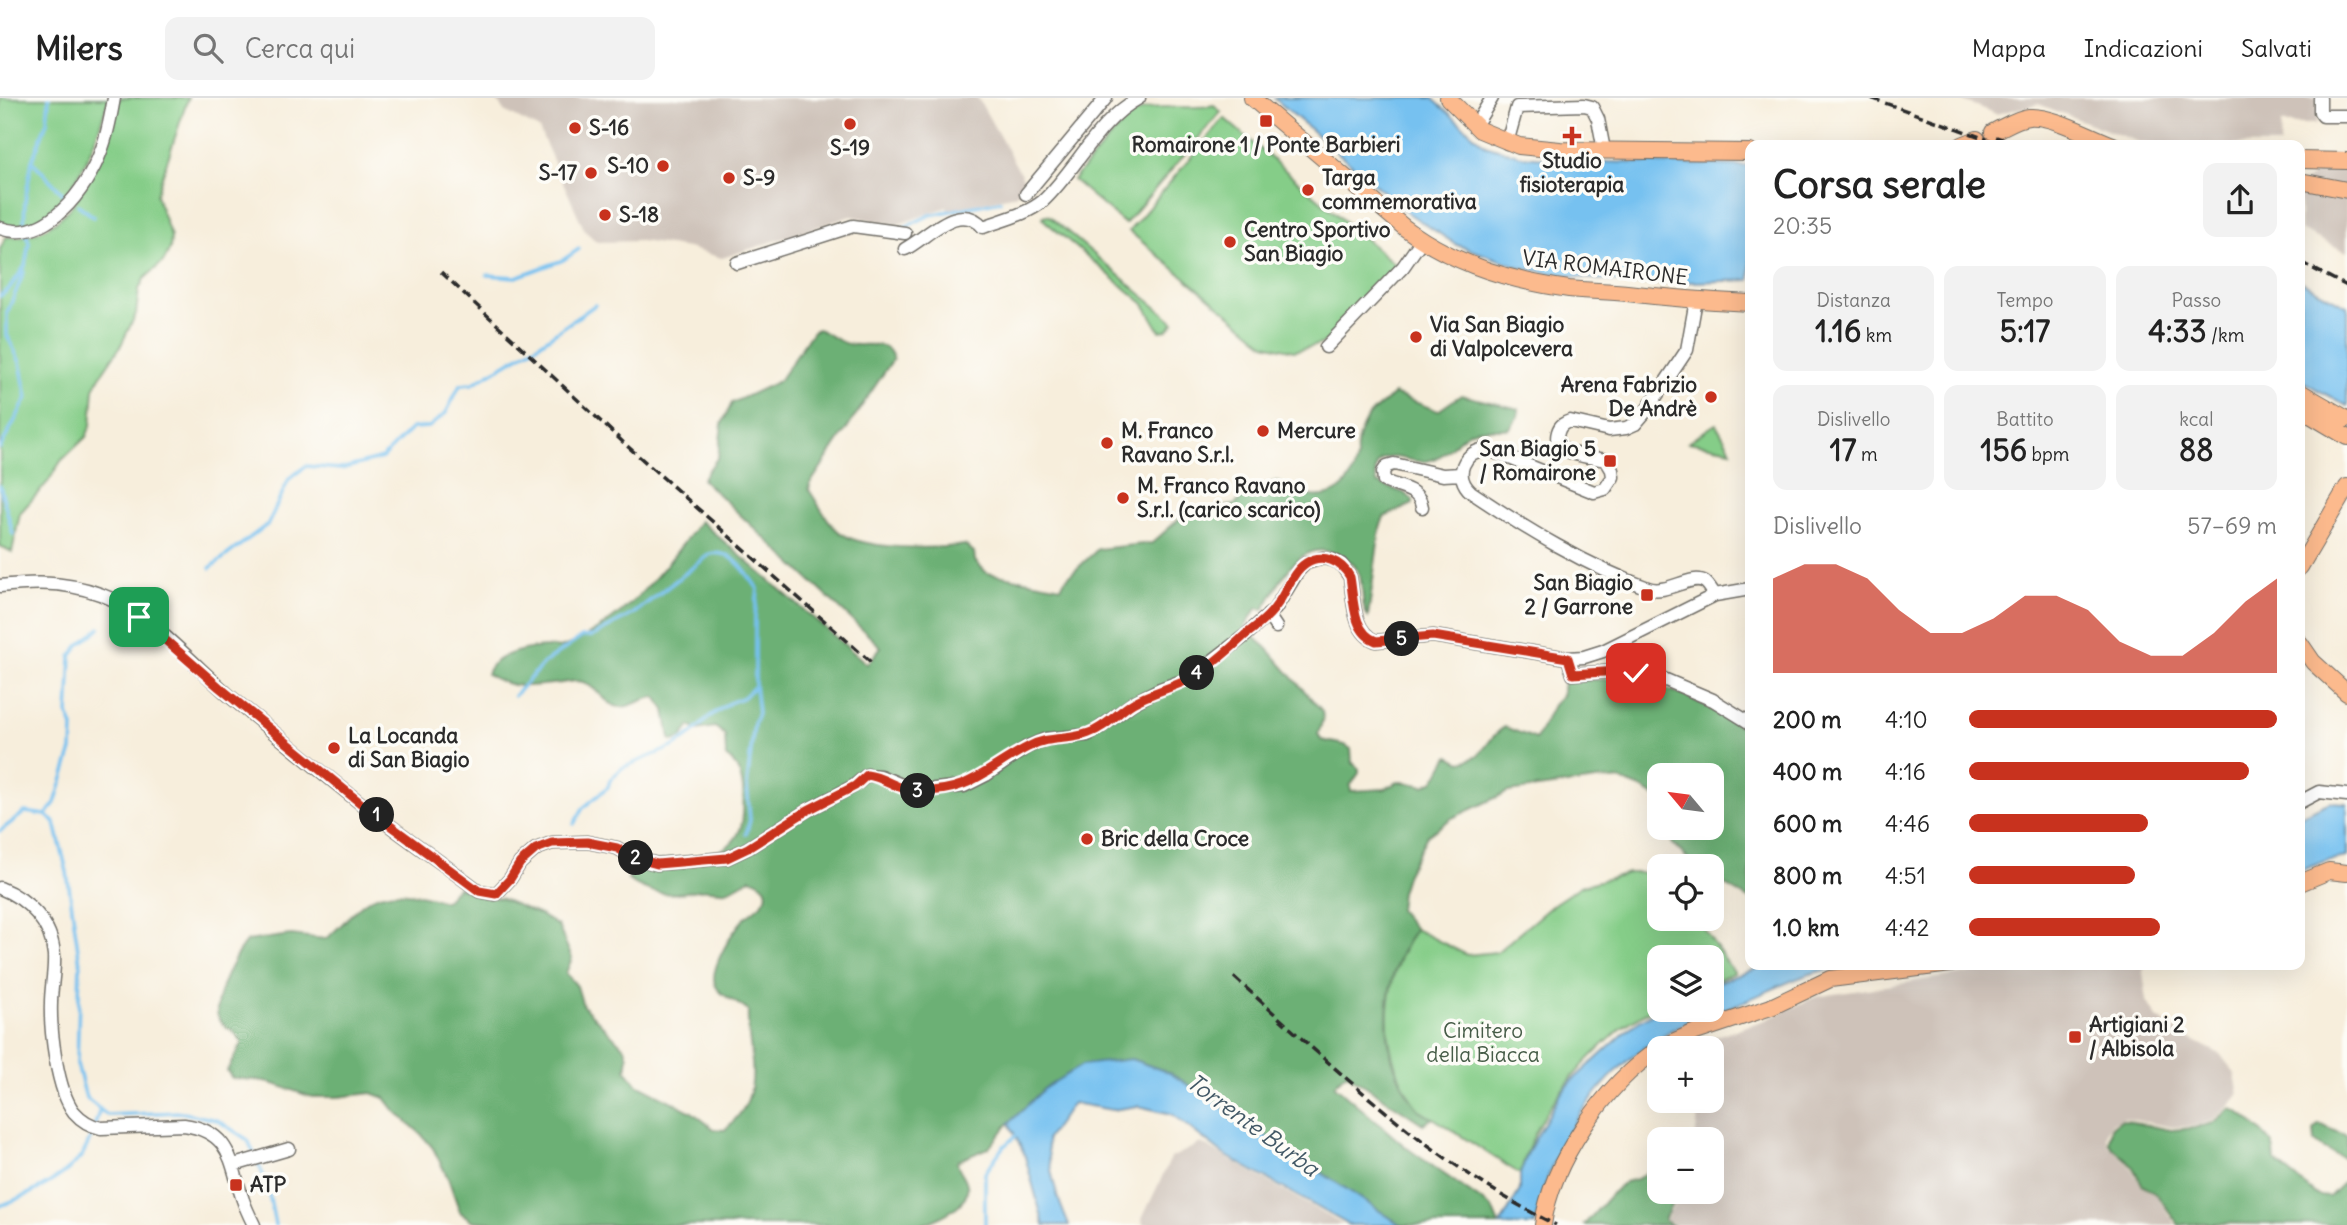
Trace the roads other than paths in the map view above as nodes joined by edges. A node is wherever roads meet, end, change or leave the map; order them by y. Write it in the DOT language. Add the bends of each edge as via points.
graph roads {
  1 [pos="114,98"];
  2 [pos="1106,98"];
  3 [pos="1139,98"];
  4 [pos="1252,98"];
  5 [pos="1448,98"];
  6 [pos="1492,98"];
  7 [pos="2320,98"];
  8 [pos="2347,116"];
  9 [pos="1475,126"];
  10 [pos="1993,132"];
  11 [pos="2100,140"];
  12 [pos="1507,143"];
  13 [pos="1604,150"];
  14 [pos="1745,152"];
  15 [pos="2305,160"];
  16 [pos="2347,160"];
  17 [pos="2305,182"];
  18 [pos="2347,190"];
  19 [pos="1026,194"];
  20 [pos="5,230"];
  21 [pos="905,233"];
  22 [pos="1421,241"];
  23 [pos="905,249"];
  24 [pos="737,263"];
  25 [pos="1696,300"];
  26 [pos="1745,303"];
  27 [pos="1326,347"];
  28 [pos="2305,395"];
  29 [pos="2305,412"];
  30 [pos="2347,419"];
  31 [pos="2347,437"];
  32 [pos="1461,474"];
  33 [pos="2347,487"];
  34 [pos="1422,507"];
  35 [pos="2305,558"];
  36 [pos="1,585"];
  37 [pos="1745,590"];
  38 [pos="1716,595"];
  39 [pos="1268,615"];
  40 [pos="1276,627"];
  41 [pos="2305,650"];
  42 [pos="1568,658"];
  43 [pos="2347,693"];
  44 [pos="1745,720"];
  45 [pos="2347,795"];
  46 [pos="2305,799"];
  47 [pos="2347,873"];
  48 [pos="2305,881"];
  49 [pos="0,888"];
  50 [pos="1903,970"];
  51 [pos="1686,1036"];
  52 [pos="1647,1057"];
  53 [pos="289,1149"];
  54 [pos="240,1163"];
  55 [pos="254,1225"];
  56 [pos="1543,1225"];
  1 -- 20 [label="street" via="101,151 68,204 32,230"];
  2 -- 19 [label="street"];
  3 -- 23 [label="street" via="1113,118 1041,202 983,227 965,217 939,224"];
  4 -- 22 [label="main road, VIA ROMAIRONE"];
  5 -- 9 [label="main road"];
  6 -- 9 [label="street"];
  7 -- 8 [label="street" via="2323,116"];
  9 -- 12 [label="main road"];
  10 -- 11 [label="main road" via="2035,117"];
  12 -- 13 [label="main road" via="1537,149"];
  12 -- 13 [label="street" via="1517,107 1584,105 1596,113"];
  13 -- 14 [label="main road"];
  15 -- 16 [label="main road"];
  17 -- 18 [label="main road"];
  21 -- 24 [label="street" via="853,226"];
  22 -- 25 [label="main road, VIA ROMAIRONE" via="1489,273 1528,282"];
  22 -- 27 [label="street" via="1404,267"];
  25 -- 26 [label="main road, VIA ROMAIRONE"];
  25 -- 32 [label="street" via="1687,350 1635,424 1609,430 1570,421 1560,427 1557,437 1563,449 1610,465 1613,477 1605,489 1594,492 1487,449 1469,456"];
  28 -- 30 [label="main road"];
  29 -- 31 [label="main road"];
  32 -- 34 [label="street" via="1387,466 1384,481 1411,490"];
  32 -- 38 [label="street" via="1471,492 1576,556 1651,589 1667,590 1698,580"];
  33 -- 35 [label="main road"];
  36 -- 39 [label="street" via="66,585 117,602 369,810 479,891 496,894 520,863 552,843 587,842 617,848 657,864 727,858 867,775 916,792 964,786 1027,747 1045,739 1087,735 1133,703 1190,678"];
  37 -- 38 [label="street"];
  38 -- 42 [label="street" via="1603,652"];
  39 -- 40 [label="street"];
  39 -- 42 [label="street" via="1298,570 1323,558 1347,570 1359,626 1367,638 1433,636"];
  41 -- 43 [label="main road"];
  42 -- 44 [label="street" via="1573,674 1619,671 1654,675 1713,700"];
  45 -- 46 [label="street" via="2319,792"];
  47 -- 48 [label="main road" via="2329,871"];
  49 -- 54 [label="street" via="32,907 53,946 53,1041 75,1113 101,1128 192,1126 212,1136"];
  50 -- 51 [label="main road" via="1830,979 1771,1007"];
  52 -- 56 [label="main road" via="1599,1105 1574,1143 1550,1191"];
  53 -- 54 [label="street"];
  54 -- 55 [label="street" via="242,1199"];
}
